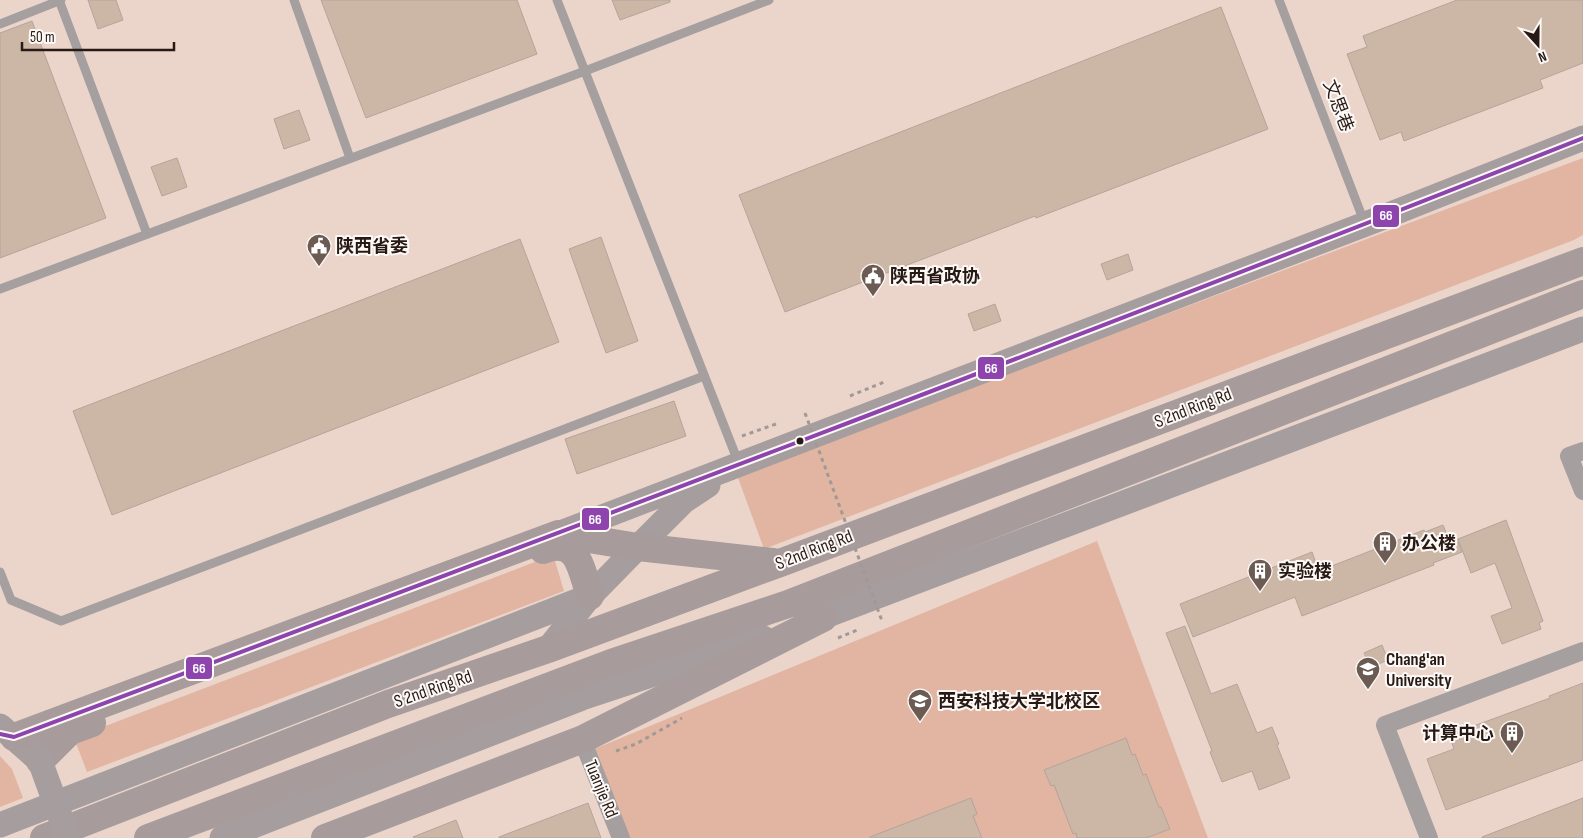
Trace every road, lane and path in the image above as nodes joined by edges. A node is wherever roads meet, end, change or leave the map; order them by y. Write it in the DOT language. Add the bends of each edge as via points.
graph roads {
  1 [pos="60,0"];
  2 [pos="294,0"];
  3 [pos="557,0"];
  4 [pos="769,0"];
  5 [pos="1279,0"];
  6 [pos="0,24"];
  7 [pos="585,71"];
  8 [pos="1583,138"];
  9 [pos="350,158"];
  10 [pos="1366,224"];
  11 [pos="148,234"];
  12 [pos="1583,261"];
  13 [pos="0,289"];
  14 [pos="1583,294"];
  15 [pos="1583,329"];
  16 [pos="704,376"];
  17 [pos="805,413"];
  18 [pos="1583,450"];
  19 [pos="739,464"];
  20 [pos="1583,491"];
  21 [pos="558,534"];
  22 [pos="638,547"];
  23 [pos="780,563"];
  24 [pos="0,572"];
  25 [pos="590,596"];
  26 [pos="823,618"];
  27 [pos="882,621"];
  28 [pos="548,649"];
  29 [pos="1583,651"];
  30 [pos="5,732"];
  31 [pos="583,739"];
  32 [pos="40,761"];
  33 [pos="0,825"];
  34 [pos="44,838"];
  35 [pos="68,838"];
  36 [pos="148,838"];
  37 [pos="222,838"];
  38 [pos="325,838"];
  39 [pos="621,838"];
  40 [pos="1429,838"];
  1 -- 6 [label="lane"];
  1 -- 11 [label="lane"];
  2 -- 9 [label="lane"];
  3 -- 7 [label="lane"];
  4 -- 7 [label="lane"];
  5 -- 10 [label="lane, 文思巷"];
  7 -- 9 [label="lane"];
  7 -- 16 [label="lane"];
  8 -- 10 [label="main road"];
  9 -- 11 [label="lane"];
  10 -- 19 [label="main road"];
  11 -- 13 [label="lane"];
  12 -- 23 [label="highway, S 2nd Ring Rd"];
  14 -- 36 [label="highway, S 2nd Ring Rd" via="788,604 611,663"];
  15 -- 26 [label="main road"];
  16 -- 19 [label="lane"];
  16 -- 24 [label="lane" via="61,622 11,600"];
  17 -- 27 [label="path, bridge"];
  18 -- 20 [label="street" via="1569,456"];
  19 -- 21 [label="main road"];
  19 -- 22 [label="main road" via="684,501"];
  21 -- 22 [label="highway"];
  21 -- 30 [label="highway"];
  22 -- 23 [label="highway"];
  22 -- 25 [label="main road"];
  23 -- 28 [label="highway, S 2nd Ring Rd"];
  25 -- 28 [label="main road"];
  25 -- 32 [label="highway" via="575,554 568,548 554,546 70,731"];
  25 -- 33 [label="main road"];
  26 -- 31 [label="highway"];
  26 -- 37 [label="main road" via="582,698"];
  28 -- 34 [label="highway, S 2nd Ring Rd" via="388,704"];
  29 -- 40 [label="street" via="1385,725"];
  30 -- 32 [label="main road"];
  31 -- 38 [label="highway"];
  31 -- 39 [label="street, Tuanjie Rd"];
  32 -- 35 [label="main road, bridge"];
}
